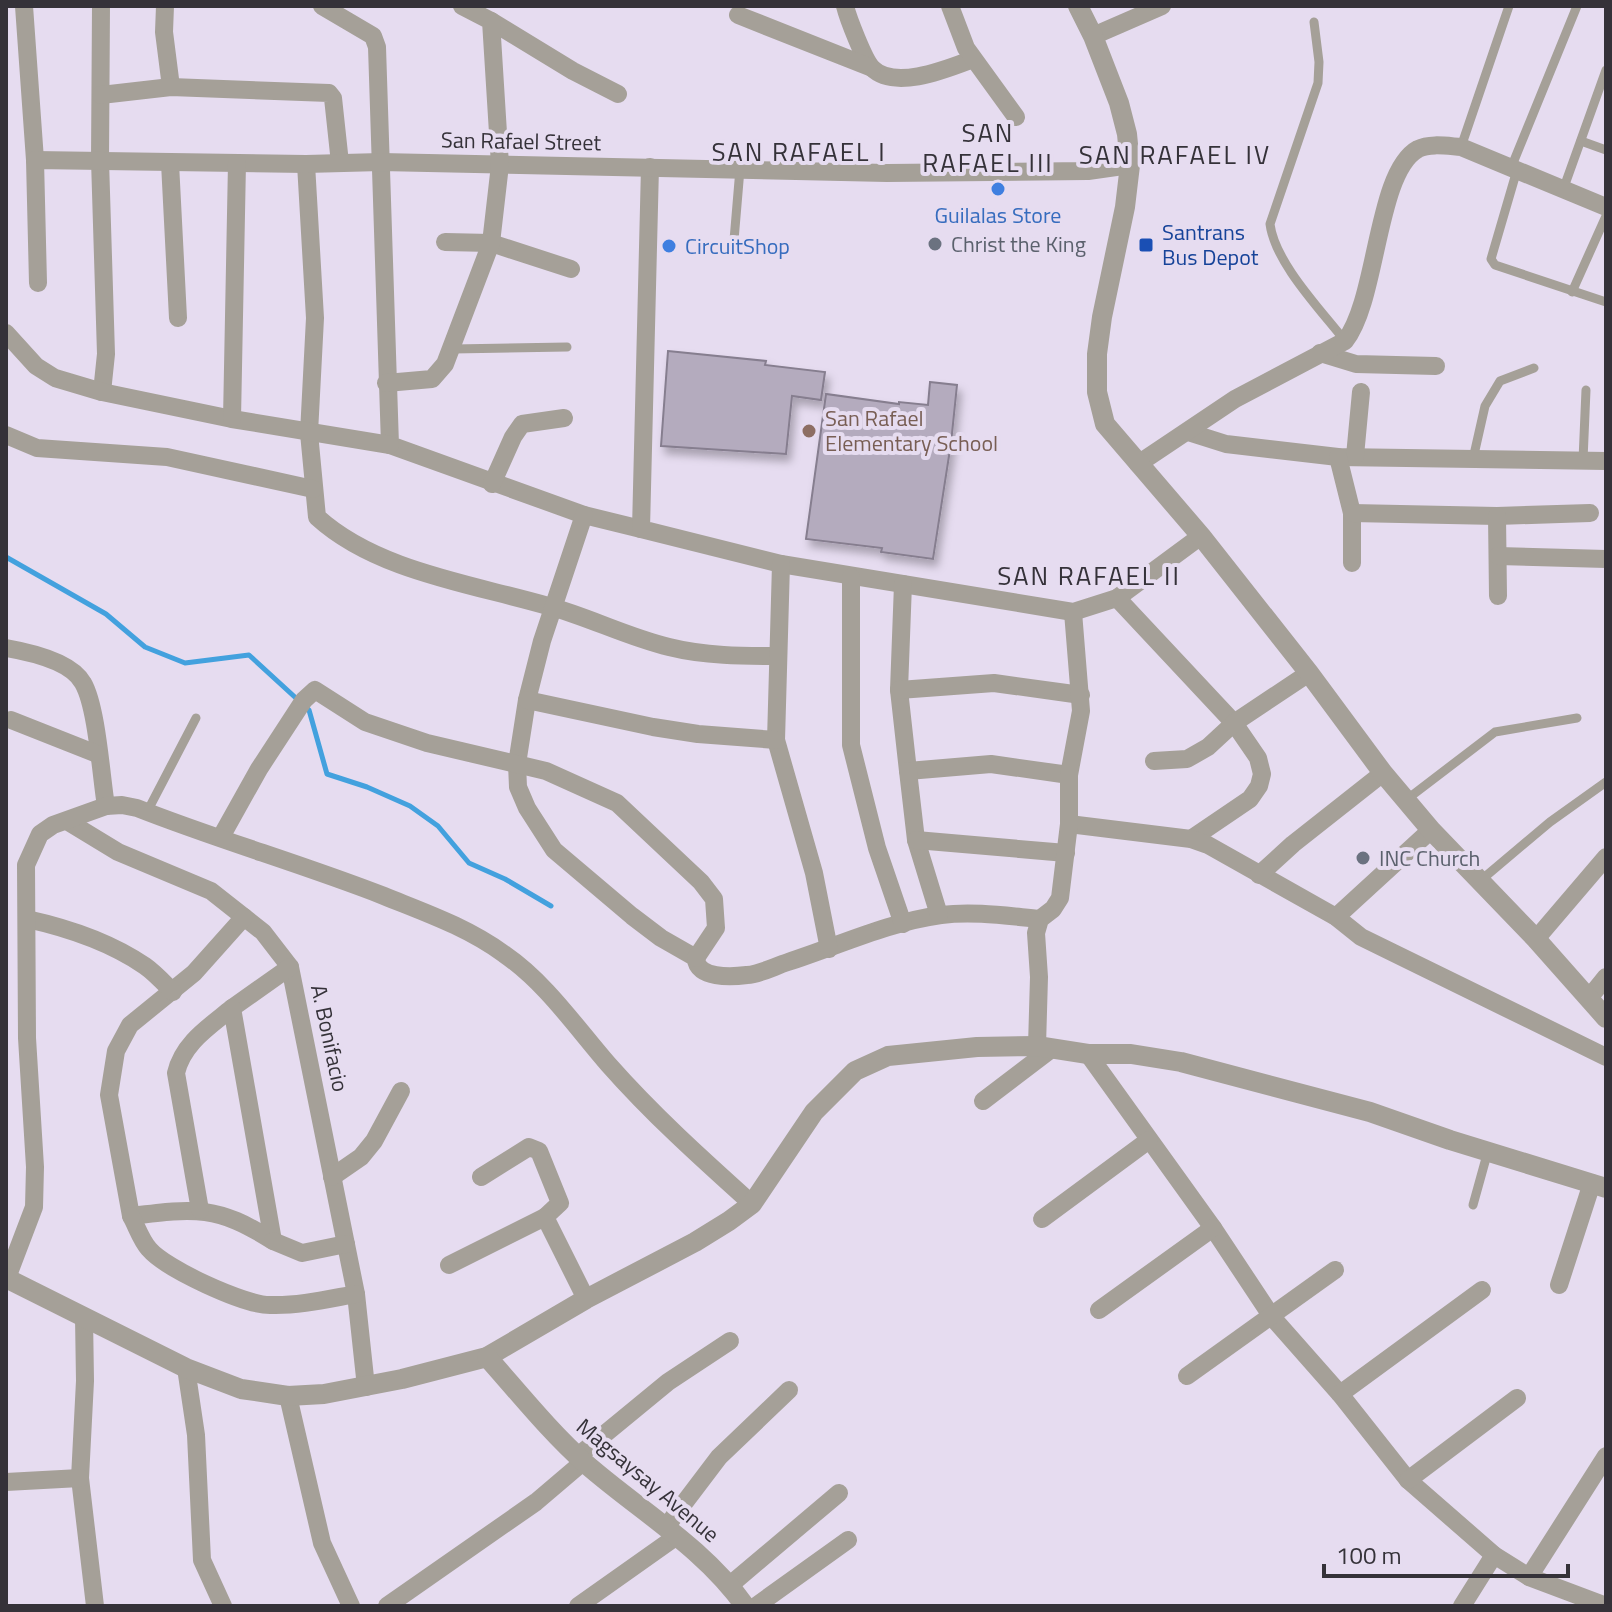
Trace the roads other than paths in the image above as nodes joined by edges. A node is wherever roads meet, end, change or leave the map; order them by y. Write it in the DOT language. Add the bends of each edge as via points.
graph roads {
  1 [pos="24,6"];
  2 [pos="101,6"];
  3 [pos="165,6"];
  4 [pos="322,6"];
  5 [pos="462,6"];
  6 [pos="845,6"];
  7 [pos="950,6"];
  8 [pos="1078,6"];
  9 [pos="1162,6"];
  10 [pos="1509,6"];
  11 [pos="1577,6"];
  12 [pos="738,15"];
  13 [pos="491,21"];
  14 [pos="1314,22"];
  15 [pos="1093,36"];
  16 [pos="973,59"];
  17 [pos="872,68"];
  18 [pos="1605,76"];
  19 [pos="171,87"];
  20 [pos="618,94"];
  21 [pos="101,95"];
  22 [pos="1016,117"];
  23 [pos="1581,141"];
  24 [pos="1461,147"];
  25 [pos="1606,150"];
  26 [pos="35,160"];
  27 [pos="100,160"];
  28 [pos="381,162"];
  29 [pos="170,163"];
  30 [pos="237,163"];
  31 [pos="340,163"];
  32 [pos="306,164"];
  33 [pos="500,165"];
  34 [pos="1130,165"];
  35 [pos="650,167"];
  36 [pos="740,169"];
  37 [pos="1514,169"];
  38 [pos="1563,190"];
  39 [pos="1606,207"];
  40 [pos="1606,216"];
  41 [pos="445,242"];
  42 [pos="491,243"];
  43 [pos="733,252"];
  44 [pos="571,269"];
  45 [pos="38,283"];
  46 [pos="1572,292"];
  47 [pos="1606,302"];
  48 [pos="178,318"];
  49 [pos="6,333"];
  50 [pos="1345,341"];
  51 [pos="567,347"];
  52 [pos="453,349"];
  53 [pos="1320,353"];
  54 [pos="1436,366"];
  55 [pos="1534,368"];
  56 [pos="386,383"];
  57 [pos="1586,390"];
  58 [pos="102,392"];
  59 [pos="1361,392"];
  60 [pos="564,418"];
  61 [pos="232,419"];
  62 [pos="1188,432"];
  63 [pos="309,433"];
  64 [pos="6,435"];
  65 [pos="390,445"];
  66 [pos="1346,456"];
  67 [pos="1473,459"];
  68 [pos="1583,460"];
  69 [pos="1606,461"];
  70 [pos="1138,464"];
  71 [pos="492,484"];
  72 [pos="313,489"];
  73 [pos="1352,513"];
  74 [pos="1590,513"];
  75 [pos="584,515"];
  76 [pos="1497,516"];
  77 [pos="641,529"];
  78 [pos="1201,536"];
  79 [pos="1498,556"];
  80 [pos="1606,559"];
  81 [pos="1352,563"];
  82 [pos="781,564"];
  83 [pos="851,577"];
  84 [pos="903,584"];
  85 [pos="1498,596"];
  86 [pos="1117,598"];
  87 [pos="552,607"];
  88 [pos="1073,612"];
  89 [pos="6,648"];
  90 [pos="778,656"];
  91 [pos="1309,673"];
  92 [pos="899,690"];
  93 [pos="1081,695"];
  94 [pos="527,700"];
  95 [pos="196,718"];
  96 [pos="1577,718"];
  97 [pos="11,720"];
  98 [pos="1234,723"];
  99 [pos="776,740"];
  100 [pos="97,754"];
  101 [pos="1154,761"];
  102 [pos="517,764"];
  103 [pos="908,771"];
  104 [pos="1383,773"];
  105 [pos="1069,775"];
  106 [pos="1606,782"];
  107 [pos="1406,800"];
  108 [pos="106,806"];
  109 [pos="147,812"];
  110 [pos="67,821"];
  111 [pos="1069,824"];
  112 [pos="1431,830"];
  113 [pos="221,837"];
  114 [pos="1191,839"];
  115 [pos="916,840"];
  116 [pos="1066,853"];
  117 [pos="1606,857"];
  118 [pos="26,865"];
  119 [pos="6,871"];
  120 [pos="1259,875"];
  121 [pos="1480,881"];
  122 [pos="939,915"];
  123 [pos="244,917"];
  124 [pos="1336,917"];
  125 [pos="27,919"];
  126 [pos="1040,919"];
  127 [pos="903,924"];
  128 [pos="1536,939"];
  129 [pos="829,949"];
  130 [pos="696,958"];
  131 [pos="290,967"];
  132 [pos="1606,977"];
  133 [pos="173,992"];
  134 [pos="1589,998"];
  135 [pos="232,1008"];
  136 [pos="1606,1018"];
  137 [pos="1043,1048"];
  138 [pos="1088,1054"];
  139 [pos="1606,1057"];
  140 [pos="401,1091"];
  141 [pos="983,1101"];
  142 [pos="1149,1140"];
  143 [pos="1488,1151"];
  144 [pos="332,1177"];
  145 [pos="481,1177"];
  146 [pos="1599,1185"];
  147 [pos="752,1204"];
  148 [pos="1473,1205"];
  149 [pos="200,1210"];
  150 [pos="131,1216"];
  151 [pos="545,1217"];
  152 [pos="1042,1219"];
  153 [pos="1213,1228"];
  154 [pos="273,1241"];
  155 [pos="346,1244"];
  156 [pos="449,1265"];
  157 [pos="1335,1270"];
  158 [pos="7,1278"];
  159 [pos="1559,1285"];
  160 [pos="1482,1290"];
  161 [pos="356,1294"];
  162 [pos="586,1299"];
  163 [pos="1099,1310"];
  164 [pos="84,1317"];
  165 [pos="1272,1317"];
  166 [pos="730,1341"];
  167 [pos="487,1357"];
  168 [pos="186,1368"];
  169 [pos="1187,1376"];
  170 [pos="366,1387"];
  171 [pos="789,1390"];
  172 [pos="1340,1394"];
  173 [pos="288,1396"];
  174 [pos="1517,1398"];
  175 [pos="1606,1456"];
  176 [pos="580,1459"];
  177 [pos="80,1478"];
  178 [pos="1408,1480"];
  179 [pos="6,1482"];
  180 [pos="839,1493"];
  181 [pos="671,1532"];
  182 [pos="848,1540"];
  183 [pos="1494,1555"];
  184 [pos="1529,1577"];
  185 [pos="730,1585"];
  186 [pos="95,1606"];
  187 [pos="223,1606"];
  188 [pos="351,1606"];
  189 [pos="387,1606"];
  190 [pos="578,1606"];
  191 [pos="745,1606"];
  192 [pos="756,1606"];
  193 [pos="1462,1606"];
  194 [pos="1606,1606"];
  1 -- 26 [label="street"];
  2 -- 21 [label="street"];
  3 -- 19 [label="street"];
  4 -- 28 [label="street" via="373,36"];
  5 -- 13 [label="street"];
  6 -- 17 [label="street"];
  7 -- 16 [label="street"];
  8 -- 15 [label="street"];
  9 -- 15 [label="street"];
  10 -- 24 [label="lane"];
  11 -- 37 [label="lane"];
  12 -- 17 [label="street"];
  13 -- 20 [label="street"];
  13 -- 33 [label="street"];
  14 -- 50 [label="lane" via="1318,83 1270,224 1272,240"];
  15 -- 34 [label="street" via="1119,103"];
  16 -- 17 [label="street" via="914,77 888,76"];
  16 -- 22 [label="street"];
  18 -- 23 [label="lane"];
  19 -- 21 [label="street"];
  19 -- 31 [label="street" via="329,93"];
  21 -- 27 [label="street"];
  23 -- 25 [label="lane"];
  23 -- 38 [label="lane"];
  24 -- 37 [label="street"];
  24 -- 50 [label="street" via="1419,148 1402,162 1362,307"];
  26 -- 27 [label="street, San Rafael Street"];
  26 -- 45 [label="street"];
  27 -- 29 [label="street, San Rafael Street"];
  27 -- 58 [label="street" via="106,354"];
  28 -- 31 [label="street, San Rafael Street"];
  28 -- 33 [label="street, San Rafael Street"];
  28 -- 56 [label="street"];
  29 -- 30 [label="street, San Rafael Street"];
  29 -- 48 [label="street"];
  30 -- 32 [label="street, San Rafael Street"];
  30 -- 61 [label="street"];
  31 -- 32 [label="street, San Rafael Street"];
  32 -- 63 [label="street" via="315,318"];
  33 -- 35 [label="street, San Rafael Street"];
  33 -- 42 [label="street"];
  34 -- 36 [label="street, San Rafael Street" via="1088,171 934,173"];
  34 -- 70 [label="street" via="1102,317 1097,392 1105,424"];
  35 -- 36 [label="street, San Rafael Street"];
  35 -- 77 [label="street"];
  36 -- 43 [label="lane"];
  37 -- 38 [label="street"];
  37 -- 46 [label="lane" via="1491,259 1495,265"];
  38 -- 39 [label="street"];
  40 -- 46 [label="lane"];
  41 -- 42 [label="street"];
  42 -- 44 [label="street"];
  42 -- 52 [label="street"];
  46 -- 47 [label="lane"];
  49 -- 58 [label="street" via="36,366 55,378"];
  50 -- 53 [label="street"];
  51 -- 52 [label="lane"];
  52 -- 56 [label="street" via="432,379"];
  53 -- 54 [label="street" via="1356,364"];
  53 -- 62 [label="street" via="1235,399"];
  55 -- 67 [label="lane" via="1500,381 1485,406"];
  56 -- 65 [label="street"];
  57 -- 68 [label="lane"];
  58 -- 61 [label="street"];
  59 -- 66 [label="street"];
  60 -- 71 [label="street" via="522,424"];
  61 -- 63 [label="street"];
  62 -- 66 [label="street" via="1226,444"];
  62 -- 70 [label="street"];
  63 -- 65 [label="street"];
  63 -- 72 [label="street"];
  64 -- 72 [label="street" via="37,448 167,457"];
  65 -- 71 [label="street"];
  66 -- 67 [label="street"];
  66 -- 73 [label="street"];
  67 -- 68 [label="street"];
  68 -- 69 [label="street"];
  70 -- 78 [label="street"];
  71 -- 75 [label="street"];
  72 -- 87 [label="street" via="317,517 341,536 409,568"];
  73 -- 76 [label="street"];
  73 -- 81 [label="street"];
  74 -- 76 [label="street"];
  75 -- 77 [label="street"];
  75 -- 87 [label="street"];
  76 -- 79 [label="street"];
  77 -- 82 [label="street"];
  78 -- 86 [label="street"];
  78 -- 91 [label="street"];
  79 -- 80 [label="street"];
  79 -- 85 [label="street"];
  82 -- 83 [label="street"];
  82 -- 90 [label="street"];
  83 -- 84 [label="street"];
  83 -- 127 [label="street" via="851,745"];
  84 -- 88 [label="street"];
  84 -- 92 [label="street"];
  86 -- 88 [label="street"];
  86 -- 98 [label="street"];
  87 -- 90 [label="street" via="669,648"];
  87 -- 94 [label="street"];
  88 -- 93 [label="street"];
  89 -- 100 [label="street" via="58,661 83,682"];
  90 -- 99 [label="street"];
  91 -- 98 [label="street"];
  91 -- 104 [label="street"];
  92 -- 93 [label="street" via="994,683"];
  92 -- 103 [label="street"];
  93 -- 105 [label="street"];
  94 -- 99 [label="street" via="653,727"];
  94 -- 102 [label="street"];
  95 -- 109 [label="lane"];
  96 -- 107 [label="lane" via="1495,732"];
  97 -- 100 [label="street"];
  98 -- 101 [label="street" via="1187,759"];
  98 -- 114 [label="street" via="1258,758 1259,786 1250,799"];
  99 -- 129 [label="street" via="814,873"];
  100 -- 108 [label="street"];
  102 -- 113 [label="street" via="365,722 315,690 259,769"];
  102 -- 130 [label="street" via="518,787 527,808 554,850 632,916"];
  102 -- 130 [label="street" via="575,782 617,803 701,882 714,899 716,928"];
  103 -- 105 [label="street" via="991,764"];
  103 -- 115 [label="street"];
  104 -- 107 [label="street"];
  104 -- 120 [label="street"];
  105 -- 111 [label="street"];
  106 -- 121 [label="lane"];
  107 -- 112 [label="street"];
  108 -- 109 [label="street"];
  108 -- 110 [label="street"];
  109 -- 113 [label="street"];
  110 -- 118 [label="street" via="40,834"];
  110 -- 123 [label="street, A. Bonifacio" via="118,852 211,891"];
  111 -- 114 [label="street"];
  111 -- 116 [label="street"];
  112 -- 121 [label="street"];
  112 -- 124 [label="street"];
  113 -- 147 [label="street" via="434,915 505,954 544,986 667,1127"];
  114 -- 120 [label="street"];
  115 -- 116 [label="street"];
  115 -- 122 [label="street"];
  116 -- 126 [label="street" via="1060,898"];
  117 -- 128 [label="street"];
  118 -- 119 [label="street"];
  118 -- 125 [label="street"];
  120 -- 124 [label="street"];
  121 -- 128 [label="street"];
  122 -- 126 [label="street" via="972,912"];
  122 -- 127 [label="street"];
  123 -- 131 [label="street, A. Bonifacio"];
  123 -- 133 [label="street"];
  124 -- 139 [label="street" via="1361,937"];
  125 -- 133 [label="street" via="71,929 109,947 146,966"];
  125 -- 158 [label="street" via="34,1207"];
  126 -- 137 [label="street" via="1036,933"];
  127 -- 129 [label="street"];
  128 -- 134 [label="street"];
  129 -- 130 [label="street" via="750,975 700,971"];
  131 -- 135 [label="street"];
  131 -- 144 [label="street, A. Bonifacio"];
  132 -- 134 [label="street"];
  133 -- 150 [label="street" via="130,1025 116,1051 109,1095"];
  134 -- 136 [label="street"];
  135 -- 149 [label="street" via="189,1044 176,1073"];
  135 -- 154 [label="street"];
  137 -- 138 [label="street"];
  137 -- 141 [label="street"];
  137 -- 147 [label="street" via="977,1047 888,1056 855,1071 814,1112"];
  138 -- 142 [label="street"];
  138 -- 143 [label="street" via="1181,1062 1370,1112"];
  140 -- 144 [label="street" via="374,1141"];
  142 -- 152 [label="street"];
  142 -- 153 [label="street"];
  143 -- 146 [label="street"];
  143 -- 148 [label="lane"];
  144 -- 155 [label="street, A. Bonifacio"];
  145 -- 151 [label="street" via="529,1147 539,1151 560,1203"];
  146 -- 159 [label="street"];
  147 -- 162 [label="street" via="695,1242"];
  149 -- 150 [label="street"];
  149 -- 154 [label="street" via="250,1226"];
  150 -- 161 [label="street" via="149,1249 167,1264 257,1303"];
  151 -- 156 [label="street"];
  151 -- 162 [label="street"];
  153 -- 163 [label="street"];
  153 -- 165 [label="street"];
  154 -- 155 [label="street" via="302,1253"];
  155 -- 161 [label="street, A. Bonifacio"];
  157 -- 165 [label="street"];
  158 -- 164 [label="street"];
  160 -- 172 [label="street"];
  161 -- 170 [label="street, A. Bonifacio"];
  162 -- 167 [label="street"];
  164 -- 168 [label="street"];
  164 -- 177 [label="street"];
  165 -- 169 [label="street"];
  165 -- 172 [label="street"];
  166 -- 176 [label="street" via="668,1382"];
  167 -- 170 [label="street"];
  167 -- 176 [label="street, Magsaysay Avenue"];
  168 -- 173 [label="street" via="241,1389"];
  168 -- 187 [label="street" via="196,1435 202,1560"];
  170 -- 173 [label="street"];
  171 -- 181 [label="street" via="719,1457"];
  172 -- 178 [label="street"];
  173 -- 188 [label="street" via="322,1543"];
  174 -- 178 [label="street"];
  175 -- 184 [label="street"];
  176 -- 181 [label="street, Magsaysay Avenue"];
  176 -- 189 [label="street" via="536,1502"];
  177 -- 179 [label="street"];
  177 -- 186 [label="street"];
  178 -- 183 [label="street"];
  180 -- 185 [label="street"];
  181 -- 185 [label="street, Magsaysay Avenue"];
  181 -- 190 [label="street"];
  182 -- 192 [label="street"];
  183 -- 184 [label="street"];
  183 -- 193 [label="street"];
  184 -- 194 [label="street"];
  185 -- 191 [label="street, Magsaysay Avenue"];
}
